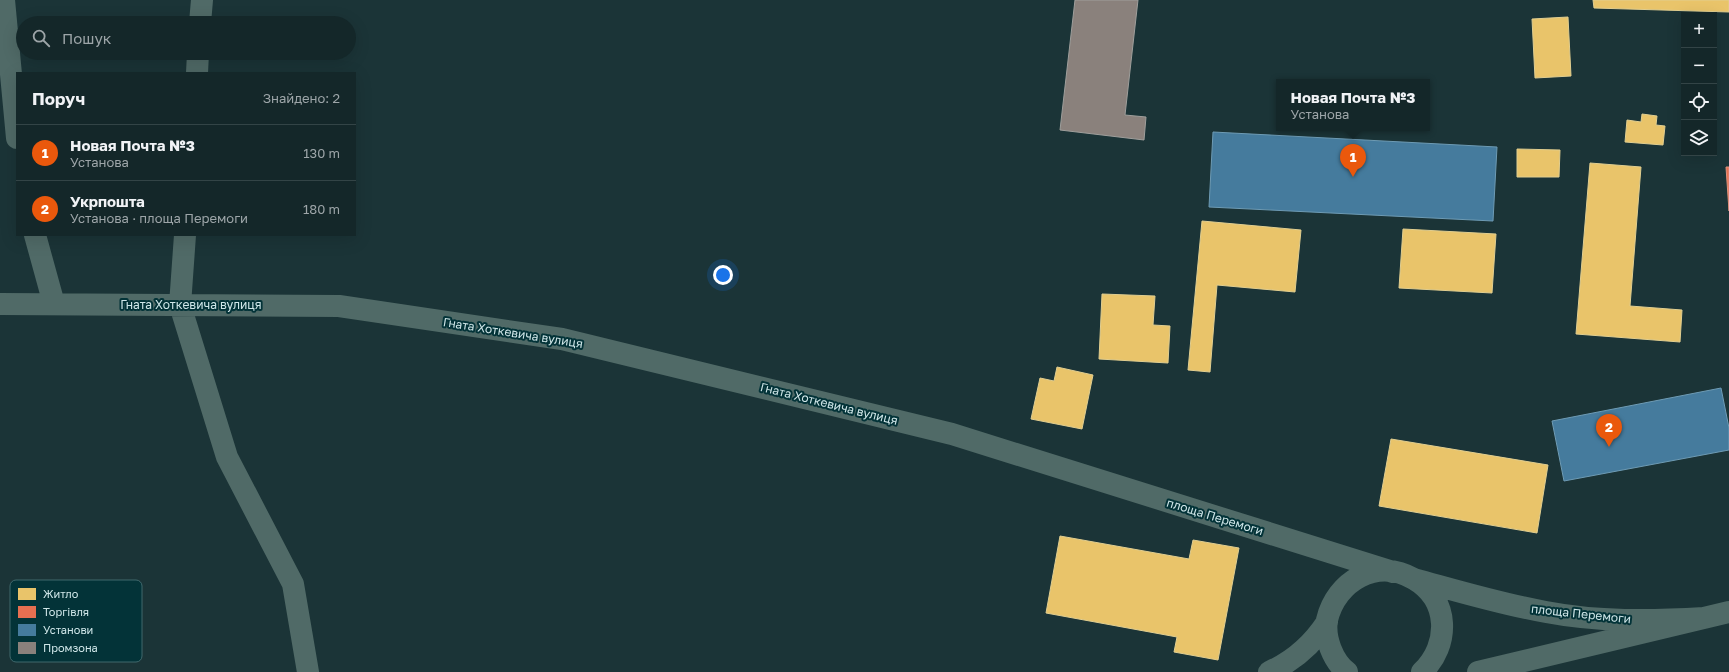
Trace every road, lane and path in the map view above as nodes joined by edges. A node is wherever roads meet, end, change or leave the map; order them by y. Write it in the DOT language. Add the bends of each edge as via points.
graph roads {
  1 [pos="4,0"];
  2 [pos="202,0"];
  3 [pos="201,16"];
  4 [pos="198,60"];
  5 [pos="197,72"];
  6 [pos="16,127"];
  7 [pos="35,236"];
  8 [pos="185,236"];
  9 [pos="0,304"];
  10 [pos="54,304"];
  11 [pos="180,305"];
  12 [pos="1036,461"];
  13 [pos="1393,572"];
  14 [pos="1414,579"];
  15 [pos="1729,612"];
  16 [pos="1704,618"];
  17 [pos="1327,622"];
  18 [pos="308,672"];
  19 [pos="1269,672"];
  20 [pos="1347,672"];
  21 [pos="1422,672"];
  22 [pos="1478,672"];
  1 -- 6 [label="street"];
  2 -- 3 [label="street"];
  4 -- 5 [label="street"];
  7 -- 10 [label="street"];
  8 -- 11 [label="street"];
  9 -- 10 [label="street, Гната Хоткевича вулиця"];
  10 -- 11 [label="street, Гната Хоткевича вулиця"];
  11 -- 12 [label="street, Гната Хоткевича вулиця" via="339,306 562,339 952,434"];
  11 -- 18 [label="street" via="227,457 293,584"];
  12 -- 13 [label="street, площа Перемоги"];
  13 -- 14 [label="street, площа Перемоги"];
  13 -- 17 [label="street" via="1366,574 1352,581 1339,592 1331,606"];
  14 -- 16 [label="street, площа Перемоги" via="1547,613 1599,619 1652,621"];
  14 -- 21 [label="street" via="1427,589 1436,602 1441,618 1442,634 1438,650"];
  15 -- 16 [label="street, площа Перемоги"];
  16 -- 22 [label="street, площа Перемоги"];
  17 -- 19 [label="street" via="1320,634 1301,653"];
  17 -- 20 [label="street" via="1328,639 1333,654"];
}
